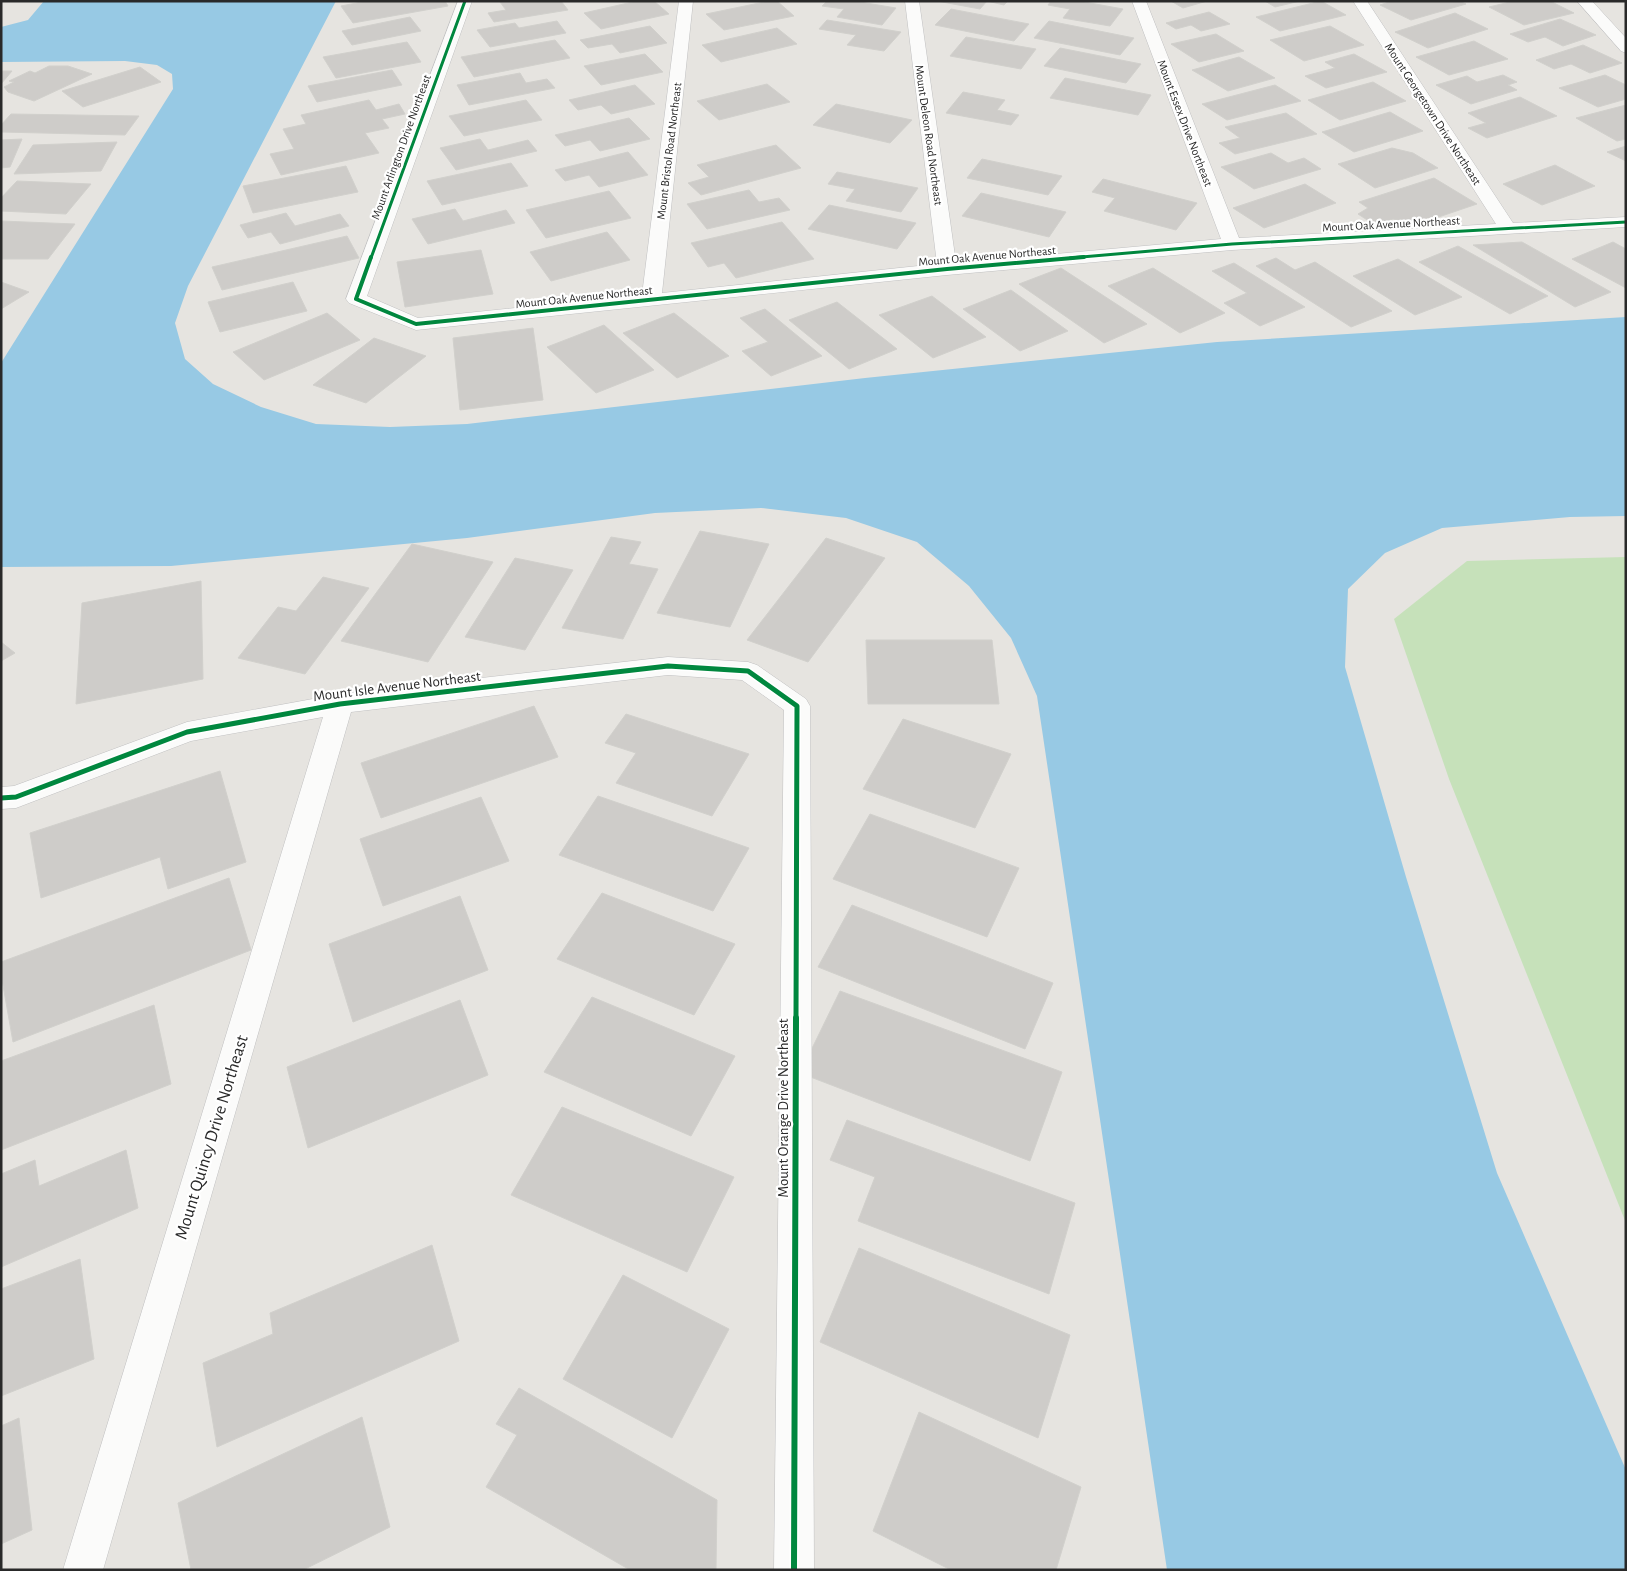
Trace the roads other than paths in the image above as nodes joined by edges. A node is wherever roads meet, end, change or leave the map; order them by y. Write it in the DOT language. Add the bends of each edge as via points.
graph roads {
  1 [pos="465,1"];
  2 [pos="686,1"];
  3 [pos="912,1"];
  4 [pos="1139,1"];
  5 [pos="1360,1"];
  6 [pos="1584,1"];
  7 [pos="1626,48"];
  8 [pos="1626,222"];
  9 [pos="1507,227"];
  10 [pos="1232,244"];
  11 [pos="947,268"];
  12 [pos="356,299"];
  13 [pos="652,300"];
  14 [pos="748,671"];
  15 [pos="340,704"];
  16 [pos="1,798"];
  17 [pos="83,1570"];
  18 [pos="794,1570"];
  1 -- 12 [label="street, Mount Arlington Drive Northeast"];
  2 -- 13 [label="street, Mount Bristol Road Northeast"];
  3 -- 11 [label="street, Mount Deleon Road Northeast"];
  4 -- 10 [label="street, Mount Essex Drive Northeast"];
  5 -- 9 [label="street, Mount Georgetown Drive Northeast"];
  6 -- 7 [label="street"];
  8 -- 9 [label="street, Mount Oak Avenue Northeast"];
  9 -- 10 [label="street, Mount Oak Avenue Northeast"];
  10 -- 11 [label="street, Mount Oak Avenue Northeast"];
  11 -- 13 [label="street, Mount Oak Avenue Northeast"];
  12 -- 13 [label="street, Mount Oak Avenue Northeast" via="416,324"];
  14 -- 15 [label="street, Mount Isle Avenue Northeast" via="668,666"];
  14 -- 18 [label="street, Mount Orange Drive Northeast" via="797,706"];
  15 -- 16 [label="street, Mount Isle Avenue Northeast" via="187,732 16,797"];
  15 -- 17 [label="street, Mount Quincy Drive Northeast"];
}
